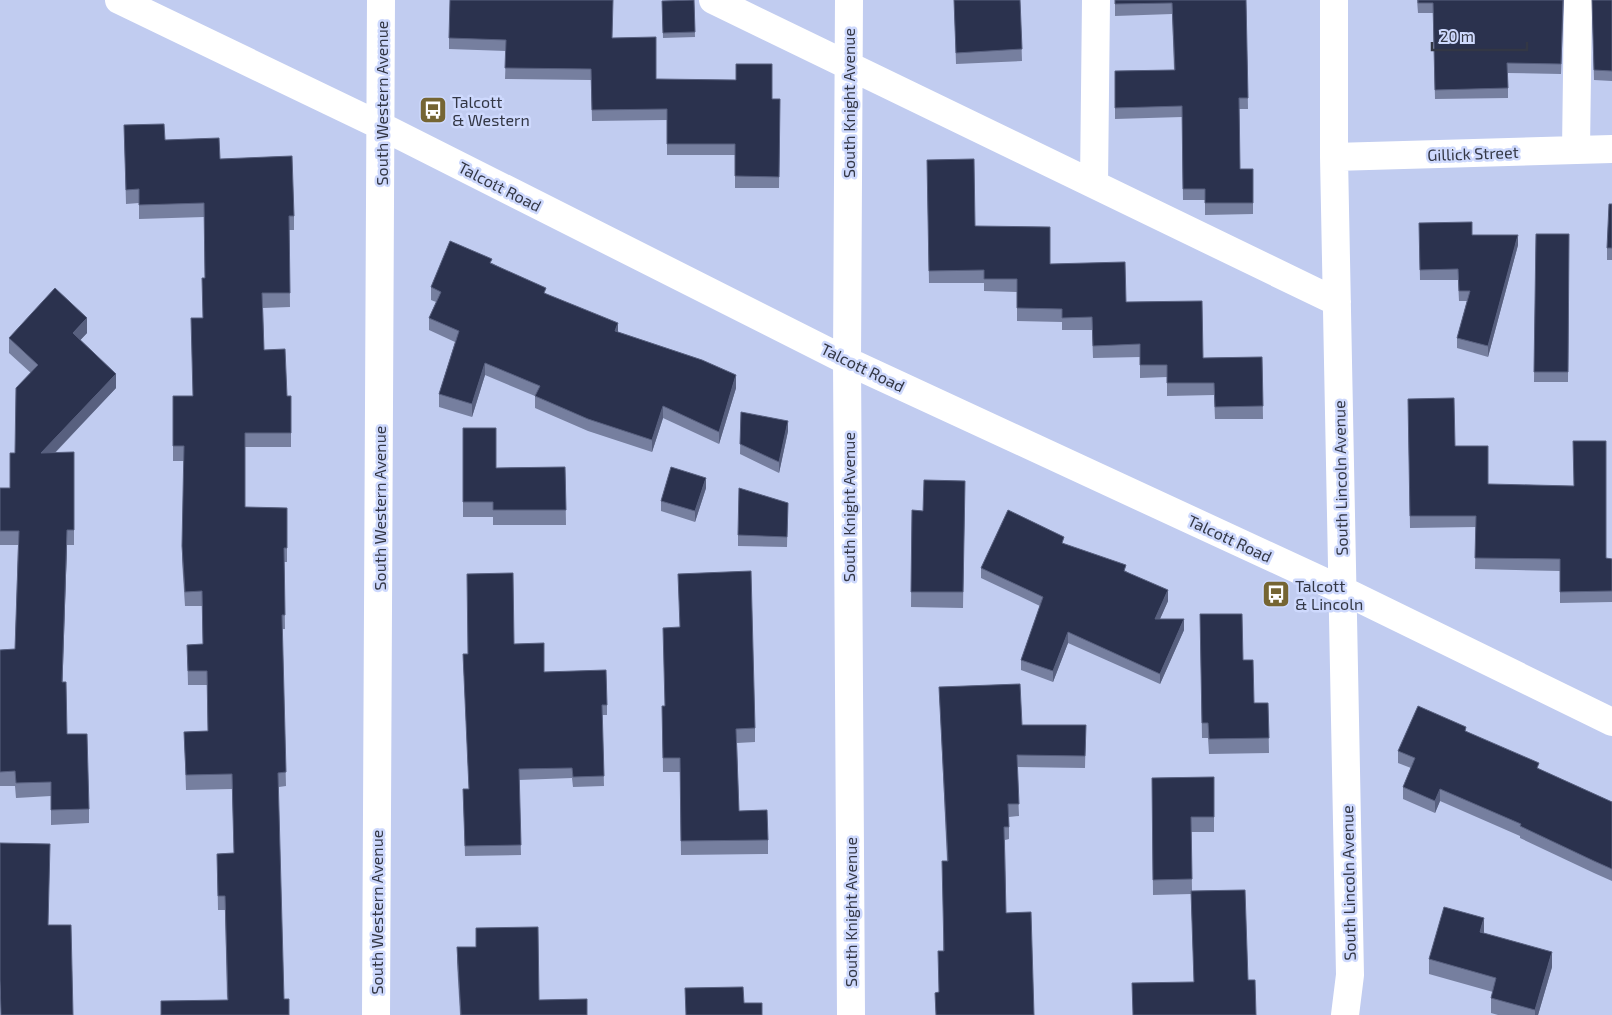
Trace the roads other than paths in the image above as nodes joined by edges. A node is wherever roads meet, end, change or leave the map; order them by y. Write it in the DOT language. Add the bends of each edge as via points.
graph roads {
  1 [pos="119,0"];
  2 [pos="381,0"];
  3 [pos="713,0"];
  4 [pos="849,0"];
  5 [pos="1096,0"];
  6 [pos="1334,0"];
  7 [pos="1578,0"];
  8 [pos="848,65"];
  9 [pos="381,126"];
  10 [pos="1612,149"];
  11 [pos="1576,150"];
  12 [pos="1334,157"];
  13 [pos="1094,184"];
  14 [pos="1338,302"];
  15 [pos="847,360"];
  16 [pos="1342,590"];
  17 [pos="1612,722"];
  18 [pos="376,1015"];
  19 [pos="851,1015"];
  20 [pos="1345,1015"];
  1 -- 9 [label="street, Talcott Road"];
  2 -- 9 [label="street, South Western Avenue"];
  3 -- 8 [label="street"];
  4 -- 8 [label="street, South Knight Avenue"];
  5 -- 13 [label="street"];
  6 -- 12 [label="street, South Lincoln Avenue"];
  7 -- 11 [label="street"];
  8 -- 13 [label="street"];
  8 -- 15 [label="street, South Knight Avenue"];
  9 -- 15 [label="street, Talcott Road"];
  9 -- 18 [label="street, South Western Avenue"];
  10 -- 11 [label="street, Gillick Street"];
  11 -- 12 [label="street, Gillick Street"];
  12 -- 14 [label="street, South Lincoln Avenue"];
  13 -- 14 [label="street"];
  14 -- 16 [label="street, South Lincoln Avenue"];
  15 -- 16 [label="street, Talcott Road"];
  15 -- 19 [label="street, South Knight Avenue"];
  16 -- 17 [label="street, Talcott Road"];
  16 -- 20 [label="street, South Lincoln Avenue" via="1350,975"];
}
